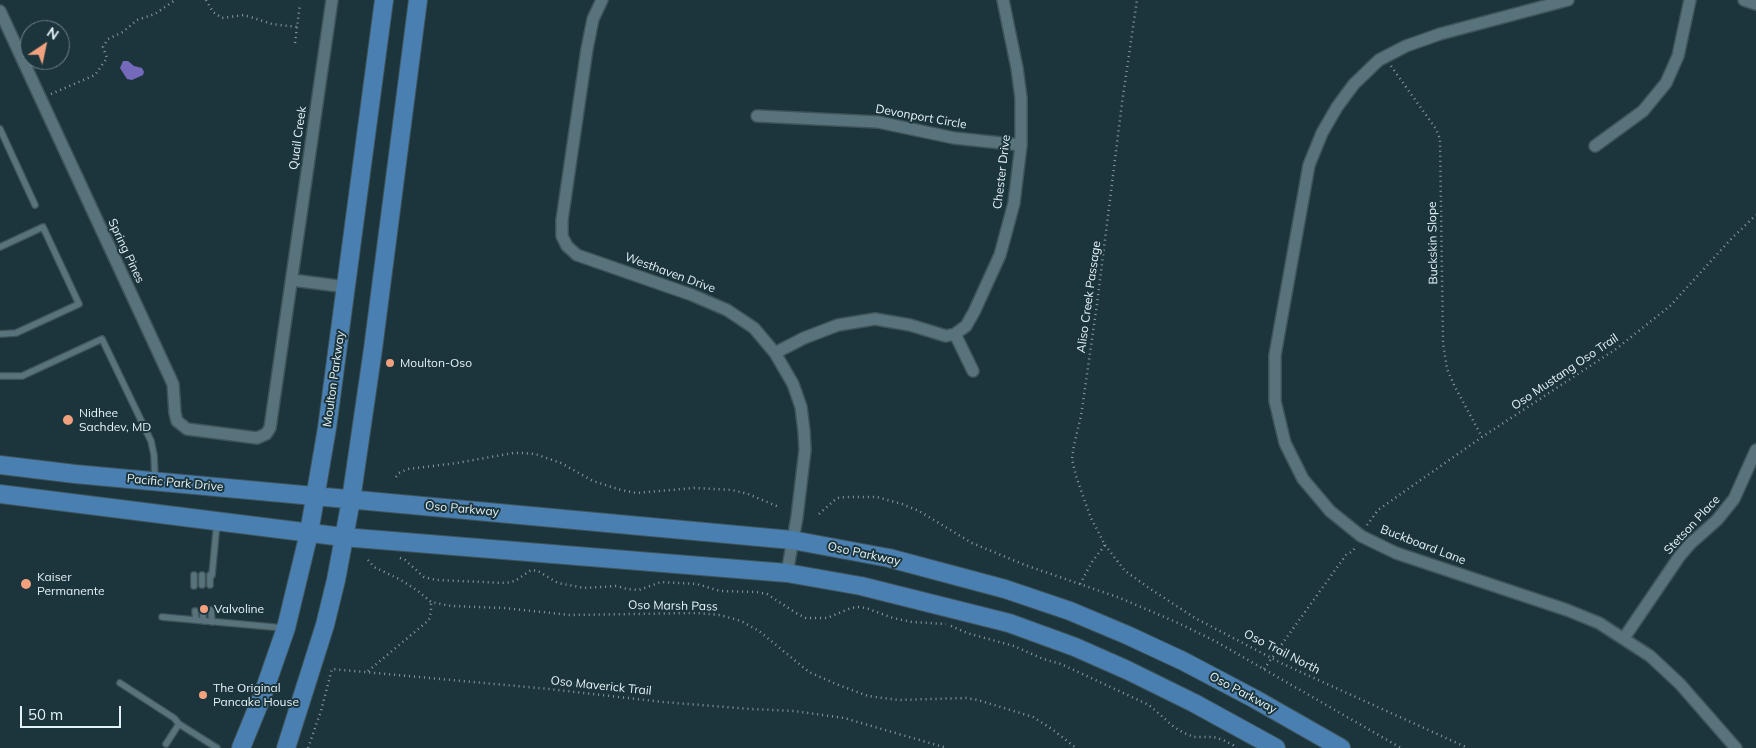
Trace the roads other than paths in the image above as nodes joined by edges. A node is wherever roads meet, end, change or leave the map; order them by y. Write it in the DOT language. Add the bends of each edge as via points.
graph roads {
  1 [pos="332,0"];
  2 [pos="384,0"];
  3 [pos="418,0"];
  4 [pos="602,0"];
  5 [pos="1003,0"];
  6 [pos="1568,0"];
  7 [pos="1690,0"];
  8 [pos="1744,0"];
  9 [pos="1756,4"];
  10 [pos="0,11"];
  11 [pos="757,116"];
  12 [pos="1,132"];
  13 [pos="1021,145"];
  14 [pos="1595,146"];
  15 [pos="35,205"];
  16 [pos="0,247"];
  17 [pos="292,280"];
  18 [pos="346,287"];
  19 [pos="0,334"];
  20 [pos="955,334"];
  21 [pos="775,353"];
  22 [pos="973,371"];
  23 [pos="0,376"];
  24 [pos="266,434"];
  25 [pos="1756,450"];
  26 [pos="0,465"];
  27 [pos="155,482"];
  28 [pos="0,494"];
  29 [pos="315,496"];
  30 [pos="351,500"];
  31 [pos="217,520"];
  32 [pos="308,533"];
  33 [pos="344,537"];
  34 [pos="792,540"];
  35 [pos="787,572"];
  36 [pos="194,575"];
  37 [pos="202,575"];
  38 [pos="210,585"];
  39 [pos="194,586"];
  40 [pos="202,586"];
  41 [pos="211,610"];
  42 [pos="196,611"];
  43 [pos="203,611"];
  44 [pos="162,617"];
  45 [pos="196,620"];
  46 [pos="203,621"];
  47 [pos="212,622"];
  48 [pos="286,628"];
  49 [pos="1624,638"];
  50 [pos="120,683"];
  51 [pos="179,724"];
  52 [pos="166,744"];
  53 [pos="217,748"];
  54 [pos="241,748"];
  55 [pos="286,748"];
  56 [pos="1276,748"];
  57 [pos="1340,748"];
  58 [pos="1736,748"];
  1 -- 17 [label="street, Quail Creek"];
  2 -- 18 [label="main road, Moulton Parkway"];
  3 -- 30 [label="main road"];
  4 -- 21 [label="street, Westhaven Drive" via="593,19 587,49 562,236 577,255 692,294 728,310 754,328"];
  5 -- 13 [label="street, Chester Drive" via="1017,68"];
  6 -- 49 [label="street, Buckboard Lane" via="1406,46 1385,57 1354,84 1337,107 1309,165 1275,355 1275,401 1285,443 1303,479 1330,511 1362,536 1396,553 1567,610"];
  7 -- 14 [label="street" via="1678,56 1666,83 1643,111"];
  8 -- 9 [label="street"];
  10 -- 24 [label="street, Spring Pines" via="173,384 178,421 187,429 257,438"];
  11 -- 13 [label="street, Devonport Circle" via="878,122 954,138"];
  12 -- 15 [label="lane"];
  13 -- 20 [label="street, Chester Drive" via="1014,203 1000,255 974,312 966,326"];
  16 -- 19 [label="lane" via="42,226 78,304 16,333"];
  17 -- 18 [label="street"];
  17 -- 24 [label="street, Quail Creek" via="270,428"];
  18 -- 29 [label="main road, Moulton Parkway"];
  20 -- 21 [label="street" via="946,336 875,319 838,325"];
  20 -- 22 [label="street"];
  21 -- 34 [label="street, Westhaven Drive" via="793,384 801,406 804,431 805,450"];
  23 -- 27 [label="lane" via="22,376 102,339 151,441"];
  25 -- 49 [label="street, Stetson Place" via="1734,498 1717,520 1679,557"];
  26 -- 27 [label="main road, Pacific Park Drive"];
  27 -- 29 [label="main road, Pacific Park Drive"];
  28 -- 31 [label="main road"];
  29 -- 30 [label="main road, Pacific Park Drive"];
  29 -- 32 [label="main road, Moulton Parkway"];
  30 -- 33 [label="main road"];
  30 -- 34 [label="main road, Oso Parkway"];
  31 -- 32 [label="main road"];
  31 -- 38 [label="lane"];
  32 -- 33 [label="main road"];
  32 -- 48 [label="main road, Moulton Parkway"];
  33 -- 35 [label="main road"];
  33 -- 55 [label="main road" via="325,625"];
  34 -- 35 [label="street, Westhaven Drive"];
  34 -- 57 [label="main road, Oso Parkway" via="889,558 952,574 1070,612 1183,661"];
  35 -- 56 [label="main road" via="861,586 1009,623 1127,670"];
  36 -- 39 [label="lane"];
  37 -- 40 [label="lane"];
  41 -- 47 [label="lane"];
  42 -- 45 [label="lane"];
  43 -- 46 [label="lane"];
  44 -- 45 [label="lane"];
  45 -- 46 [label="lane"];
  46 -- 47 [label="lane"];
  47 -- 48 [label="lane"];
  48 -- 54 [label="main road, Moulton Parkway"];
  49 -- 58 [label="street, Buckboard Lane" via="1650,656 1680,684"];
  50 -- 51 [label="lane"];
  51 -- 52 [label="lane"];
  51 -- 53 [label="lane"];
}
